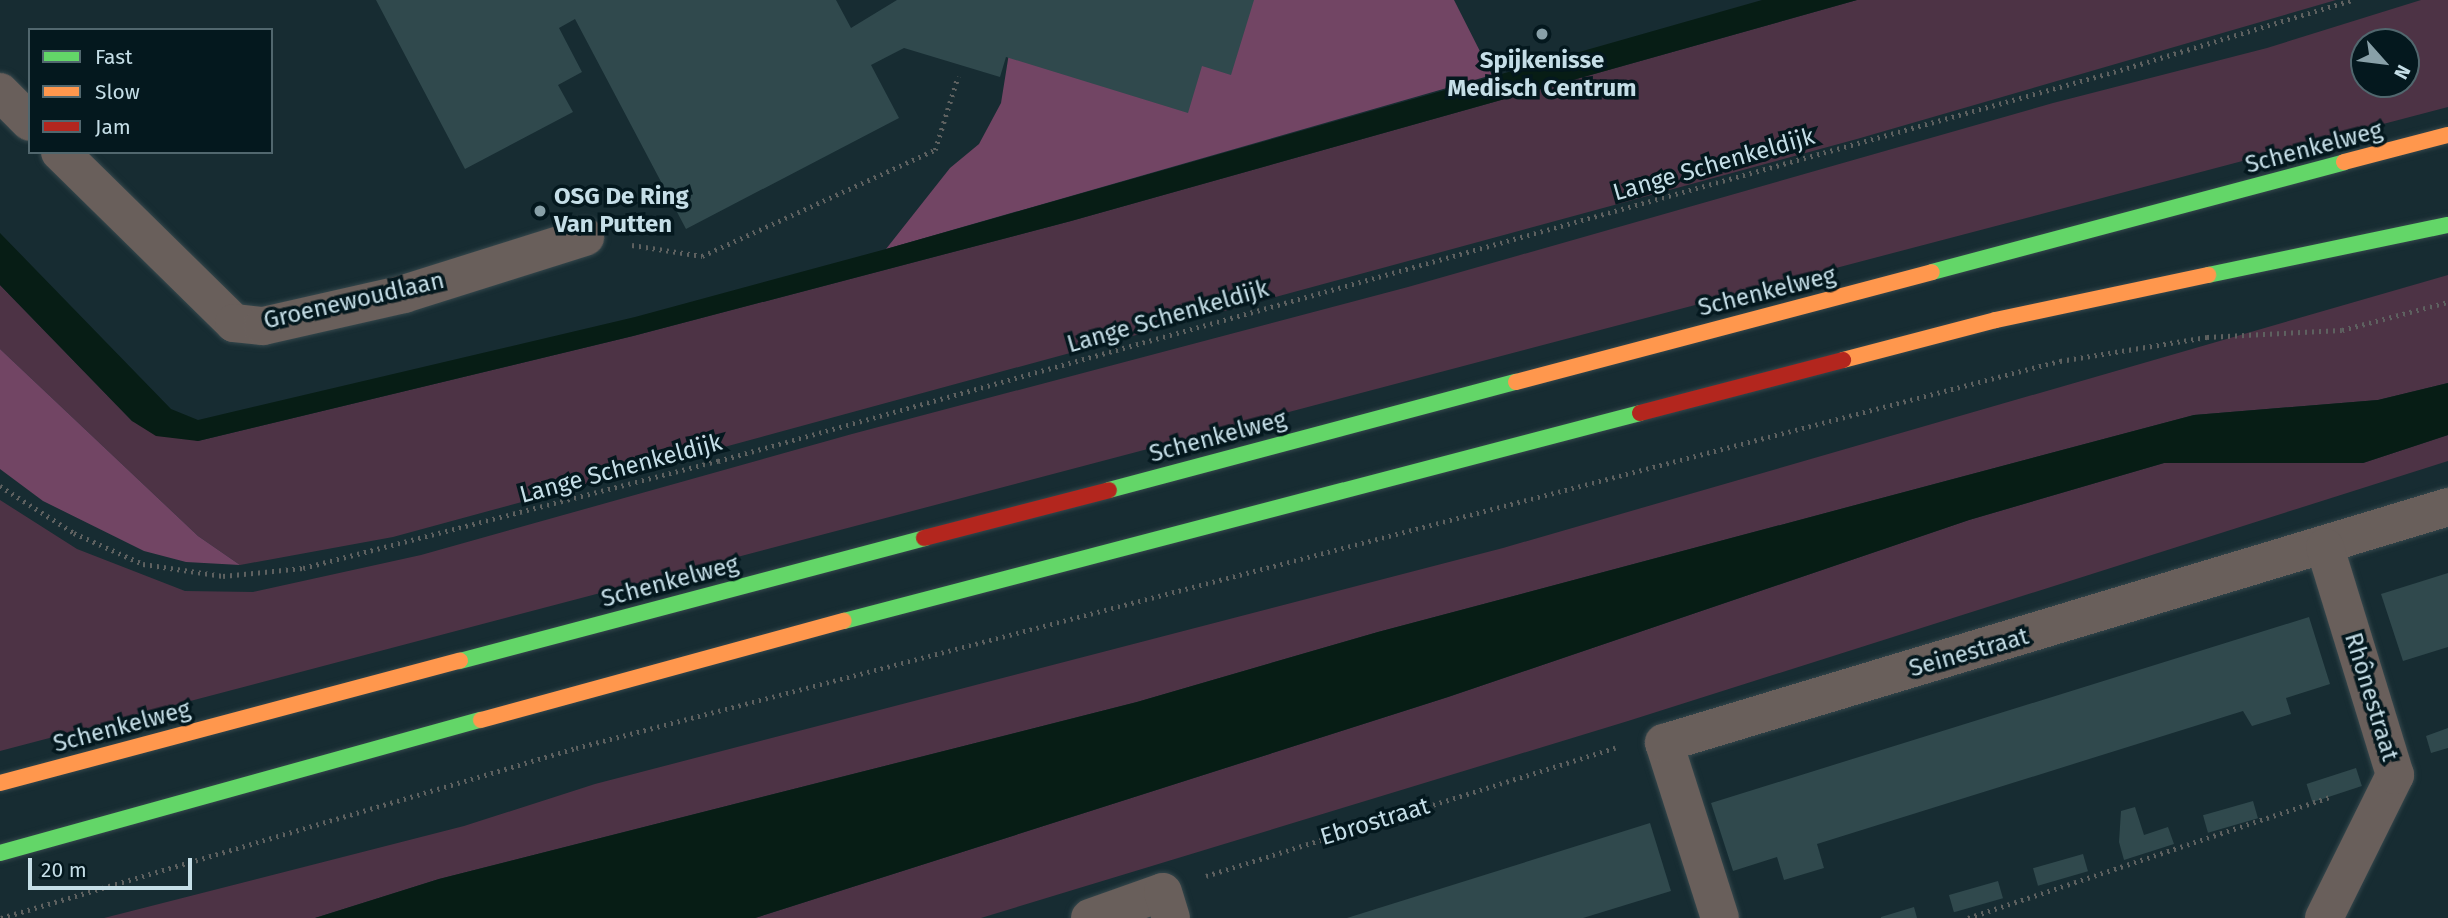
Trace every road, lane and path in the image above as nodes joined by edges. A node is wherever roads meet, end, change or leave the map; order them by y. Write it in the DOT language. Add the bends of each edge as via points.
graph roads {
  1 [pos="2352,0"];
  2 [pos="958,76"];
  3 [pos="0,92"];
  4 [pos="28,120"];
  5 [pos="2448,135"];
  6 [pos="62,154"];
  7 [pos="2448,225"];
  8 [pos="584,237"];
  9 [pos="2448,302"];
  10 [pos="0,486"];
  11 [pos="2448,507"];
  12 [pos="2325,548"];
  13 [pos="1664,743"];
  14 [pos="2395,775"];
  15 [pos="0,783"];
  16 [pos="0,853"];
  17 [pos="1167,905"];
  18 [pos="1,918"];
  19 [pos="1090,918"];
  20 [pos="1720,918"];
  21 [pos="1968,918"];
  22 [pos="2324,918"];
  1 -- 10 [label="path, Lange Schenkeldijk" via="2127,68 719,461 303,569 223,576 143,564 74,533"];
  2 -- 8 [label="path" via="935,150 702,256"];
  3 -- 4 [label="street"];
  5 -- 15 [label="main road, Schenkelweg"];
  6 -- 8 [label="street, Groenewoudlaan" via="234,323 263,326 404,294"];
  7 -- 16 [label="main road" via="1982,324 726,652"];
  9 -- 18 [label="path" via="2342,330 2207,337 2060,361 576,748"];
  11 -- 12 [label="street, Seinestraat"];
  12 -- 13 [label="street, Seinestraat"];
  12 -- 14 [label="street, Rhônestraat"];
  13 -- 17 [label="path, Ebrostraat" via="1622,746 1251,860"];
  13 -- 20 [label="street"];
  14 -- 21 [label="path"];
  14 -- 22 [label="street, Rhônestraat"];
  17 -- 19 [label="street"];
}
